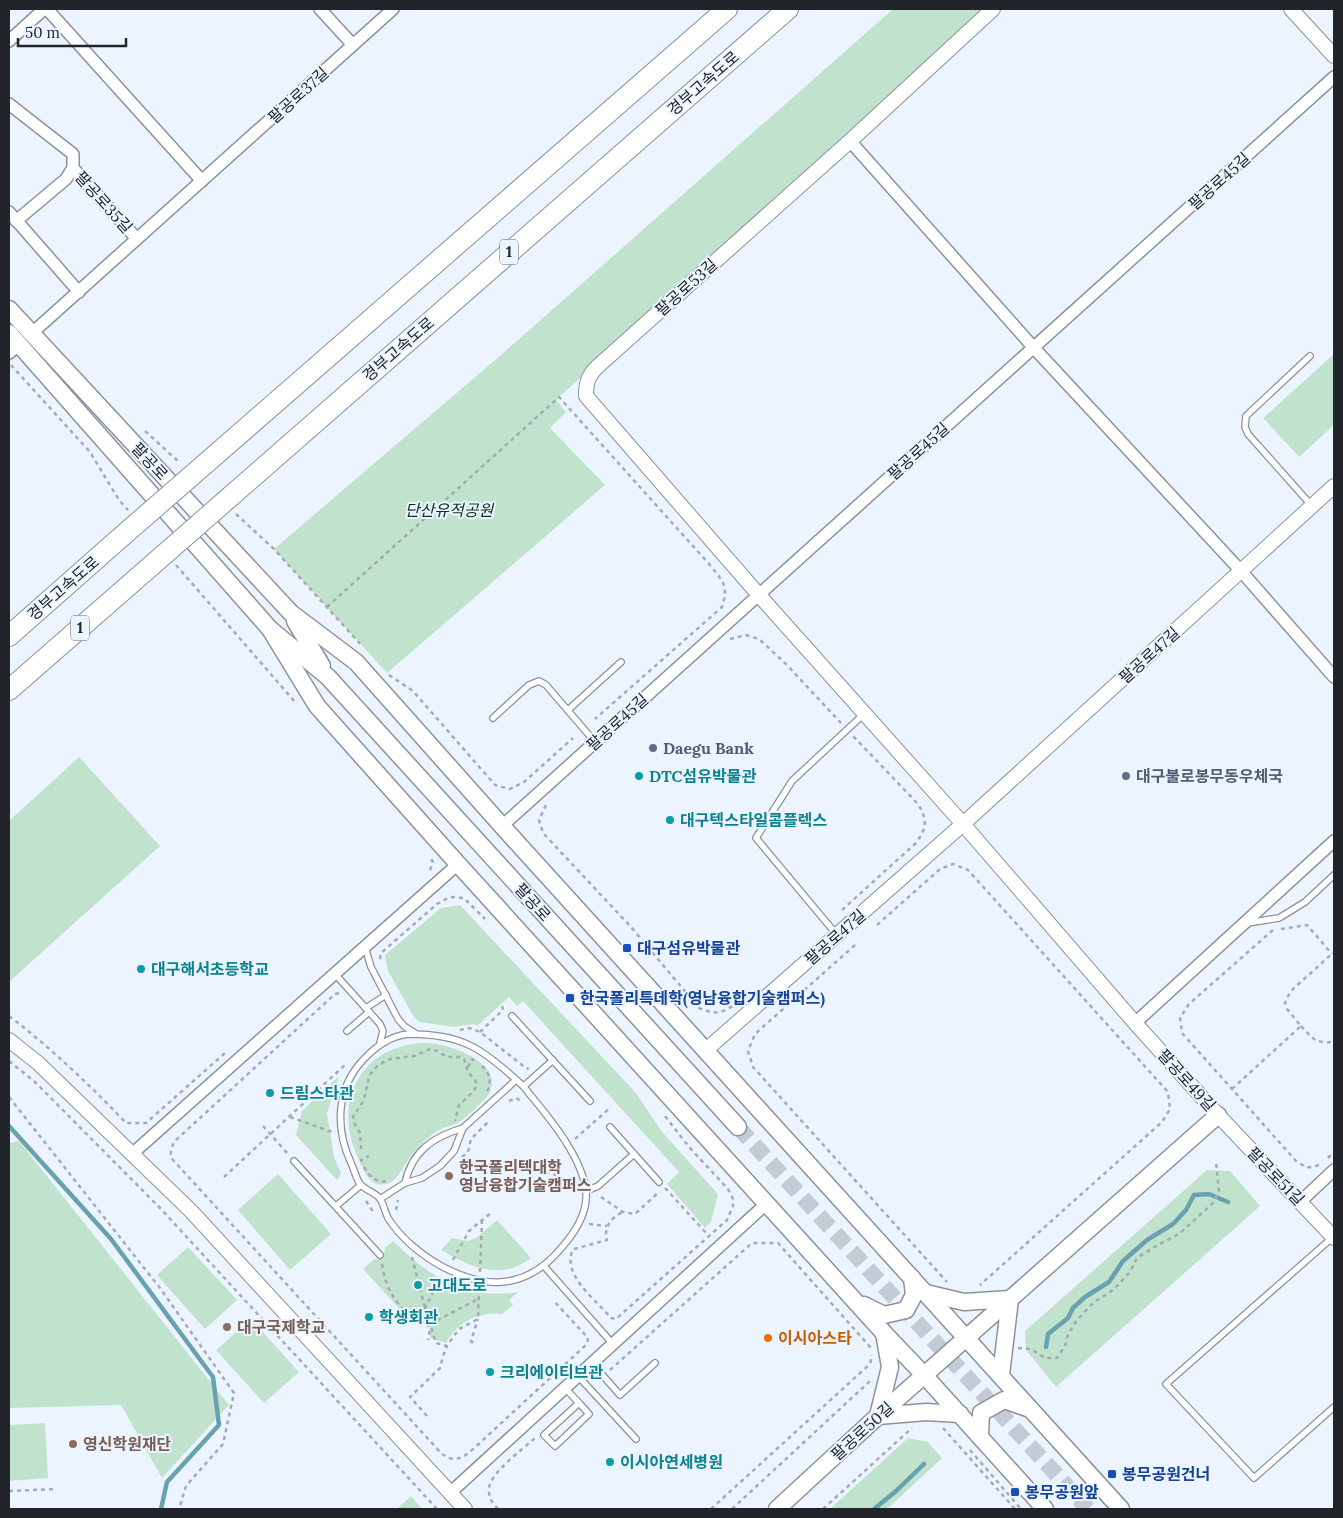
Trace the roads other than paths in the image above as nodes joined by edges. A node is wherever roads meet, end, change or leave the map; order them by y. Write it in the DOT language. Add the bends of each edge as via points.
graph roads {
  1 [pos="45,9"];
  2 [pos="320,9"];
  3 [pos="393,9"];
  4 [pos="728,9"];
  5 [pos="788,9"];
  6 [pos="993,9"];
  7 [pos="1291,9"];
  8 [pos="9,41"];
  9 [pos="353,45"];
  10 [pos="1334,56"];
  11 [pos="1334,77"];
  12 [pos="9,104"];
  13 [pos="850,141"];
  14 [pos="73,168"];
  15 [pos="202,181"];
  16 [pos="13,217"];
  17 [pos="137,239"];
  18 [pos="79,292"];
  19 [pos="9,309"];
  20 [pos="17,341"];
  21 [pos="1034,348"];
  22 [pos="1310,356"];
  23 [pos="120,429"];
  24 [pos="105,442"];
  25 [pos="1334,486"];
  26 [pos="1312,506"];
  27 [pos="1241,571"];
  28 [pos="758,594"];
  29 [pos="291,613"];
  30 [pos="270,629"];
  31 [pos="9,636"];
  32 [pos="621,662"];
  33 [pos="328,677"];
  34 [pos="1334,678"];
  35 [pos="9,690"];
  36 [pos="568,710"];
  37 [pos="865,714"];
  38 [pos="492,718"];
  39 [pos="595,742"];
  40 [pos="963,824"];
  41 [pos="502,826"];
  42 [pos="1334,841"];
  43 [pos="458,864"];
  44 [pos="1334,875"];
  45 [pos="1244,923"];
  46 [pos="837,935"];
  47 [pos="365,947"];
  48 [pos="335,974"];
  49 [pos="386,995"];
  50 [pos="368,1010"];
  51 [pos="512,1016"];
  52 [pos="1135,1023"];
  53 [pos="347,1031"];
  54 [pos="420,1035"];
  55 [pos="9,1040"];
  56 [pos="380,1044"];
  57 [pos="706,1050"];
  58 [pos="553,1060"];
  59 [pos="516,1080"];
  60 [pos="524,1086"];
  61 [pos="590,1101"];
  62 [pos="1218,1114"];
  63 [pos="610,1127"];
  64 [pos="738,1127"];
  65 [pos="463,1128"];
  66 [pos="132,1154"];
  67 [pos="634,1154"];
  68 [pos="294,1160"];
  69 [pos="1334,1170"];
  70 [pos="659,1182"];
  71 [pos="405,1183"];
  72 [pos="361,1185"];
  73 [pos="584,1186"];
  74 [pos="380,1199"];
  75 [pos="1301,1201"];
  76 [pos="767,1203"];
  77 [pos="336,1206"];
  78 [pos="1334,1237"];
  79 [pos="380,1255"];
  80 [pos="544,1266"];
  81 [pos="912,1278"];
  82 [pos="926,1293"];
  83 [pos="1010,1299"];
  84 [pos="855,1301"];
  85 [pos="884,1333"];
  86 [pos="967,1338"];
  87 [pos="612,1343"];
  88 [pos="948,1354"];
  89 [pos="591,1362"];
  90 [pos="656,1363"];
  91 [pos="578,1375"];
  92 [pos="924,1375"];
  93 [pos="1001,1376"];
  94 [pos="564,1387"];
  95 [pos="579,1403"];
  96 [pos="1334,1407"];
  97 [pos="1032,1410"];
  98 [pos="960,1414"];
  99 [pos="878,1416"];
  100 [pos="980,1436"];
  101 [pos="636,1439"];
  102 [pos="450,1493"];
  103 [pos="465,1509"];
  104 [pos="777,1509"];
  105 [pos="1045,1509"];
  106 [pos="1121,1509"];
  1 -- 8 [label="street"];
  1 -- 15 [label="street"];
  2 -- 9 [label="street"];
  3 -- 9 [label="street, 팔공로37길"];
  4 -- 31 [label="highway, 경부고속도로, bridge"];
  5 -- 35 [label="highway, 경부고속도로 / 1, bridge" via="231,503 150,566"];
  6 -- 13 [label="street, 팔공로53길"];
  7 -- 10 [label="street"];
  9 -- 15 [label="street, 팔공로37길"];
  11 -- 21 [label="street, 팔공로45길"];
  12 -- 14 [label="street, 팔공로35길" via="73,154"];
  13 -- 21 [label="street"];
  13 -- 28 [label="street, 팔공로53길" via="597,367 589,375 586,385 586,396 592,404"];
  14 -- 16 [label="street" via="66,179"];
  14 -- 17 [label="street, 팔공로35길"];
  15 -- 17 [label="street, 팔공로37길"];
  16 -- 18 [label="street"];
  17 -- 18 [label="street, 팔공로37길"];
  18 -- 20 [label="street, 팔공로37길"];
  19 -- 20 [label="main road, 팔공로"];
  20 -- 23 [label="main road, 팔공로"];
  20 -- 24 [label="main road, 팔공로"];
  21 -- 27 [label="street"];
  21 -- 28 [label="street, 팔공로45길"];
  22 -- 26 [label="lane" via="1246,416 1245,427"];
  23 -- 24 [label="main road" via="120,438 115,442"];
  23 -- 29 [label="main road, 팔공로"];
  24 -- 30 [label="main road, 팔공로"];
  25 -- 26 [label="street, 팔공로47길"];
  26 -- 27 [label="street, 팔공로47길"];
  27 -- 34 [label="street"];
  27 -- 40 [label="street, 팔공로47길"];
  28 -- 37 [label="street, 팔공로53길"];
  28 -- 39 [label="street, 팔공로45길"];
  29 -- 33 [label="main road"];
  29 -- 41 [label="main road" via="356,662"];
  30 -- 33 [label="main road"];
  30 -- 43 [label="main road" via="317,706"];
  32 -- 36 [label="lane"];
  33 -- 64 [label="main road, 팔공로"];
  36 -- 38 [label="lane" via="539,681 529,684"];
  36 -- 39 [label="lane"];
  37 -- 40 [label="street, 팔공로53길"];
  37 -- 46 [label="lane" via="792,781 756,838"];
  39 -- 41 [label="street, 팔공로45길"];
  40 -- 46 [label="street, 팔공로47길"];
  40 -- 52 [label="street, 팔공로49길"];
  41 -- 57 [label="main road"];
  42 -- 45 [label="street"];
  43 -- 47 [label="street"];
  43 -- 76 [label="main road"];
  44 -- 45 [label="lane" via="1306,902 1279,918"];
  45 -- 52 [label="street"];
  46 -- 57 [label="street, 팔공로47길"];
  47 -- 48 [label="street"];
  47 -- 49 [label="lane" via="371,967"];
  48 -- 50 [label="lane"];
  48 -- 66 [label="street"];
  49 -- 50 [label="lane"];
  49 -- 54 [label="lane" via="402,1024"];
  50 -- 53 [label="lane"];
  50 -- 56 [label="lane" via="383,1029"];
  51 -- 58 [label="lane"];
  52 -- 62 [label="street, 팔공로49길"];
  54 -- 56 [label="lane" via="399,1036"];
  54 -- 59 [label="lane" via="439,1036 471,1046"];
  55 -- 66 [label="street" via="38,1063"];
  56 -- 72 [label="lane" via="354,1072 345,1088 341,1107 340,1125 346,1149"];
  57 -- 81 [label="main road"];
  58 -- 60 [label="lane"];
  58 -- 61 [label="lane"];
  59 -- 60 [label="lane"];
  59 -- 65 [label="lane"];
  60 -- 73 [label="lane" via="567,1145"];
  62 -- 75 [label="street, 팔공로51길"];
  62 -- 83 [label="main road, 팔공로49길"];
  63 -- 67 [label="lane"];
  65 -- 71 [label="lane" via="454,1151 440,1166 422,1178"];
  65 -- 71 [label="lane" via="436,1138 418,1155 410,1164"];
  66 -- 102 [label="street" via="190,1211"];
  67 -- 70 [label="lane"];
  67 -- 73 [label="lane" via="598,1186 591,1189"];
  68 -- 77 [label="lane"];
  69 -- 75 [label="street"];
  71 -- 74 [label="lane"];
  72 -- 74 [label="lane"];
  72 -- 77 [label="lane"];
  73 -- 80 [label="lane" via="585,1205 578,1225 566,1244"];
  74 -- 80 [label="lane" via="391,1222 413,1245 431,1260 465,1277 485,1282 507,1282"];
  75 -- 78 [label="street, 팔공로51길"];
  76 -- 84 [label="main road"];
  76 -- 87 [label="street"];
  77 -- 79 [label="lane"];
  78 -- 96 [label="lane" via="1166,1384 1254,1478"];
  80 -- 87 [label="lane"];
  81 -- 82 [label="main road"];
  81 -- 84 [label="main road" via="914,1295 906,1310 884,1315"];
  82 -- 83 [label="main road" via="964,1302"];
  82 -- 86 [label="main road"];
  83 -- 86 [label="main road, 팔공로49길"];
  83 -- 93 [label="main road"];
  84 -- 85 [label="main road"];
  85 -- 92 [label="main road"];
  85 -- 99 [label="main road" via="890,1368"];
  86 -- 88 [label="main road, 팔공로49길"];
  86 -- 93 [label="main road"];
  87 -- 89 [label="street"];
  88 -- 92 [label="main road, 팔공로50길"];
  89 -- 90 [label="lane" via="620,1395"];
  89 -- 91 [label="street"];
  91 -- 94 [label="street"];
  91 -- 101 [label="lane"];
  92 -- 98 [label="main road"];
  92 -- 99 [label="main road, 팔공로50길"];
  93 -- 97 [label="main road"];
  94 -- 95 [label="lane"];
  94 -- 102 [label="street"];
  95 -- 95 [label="lane" via="544,1435 555,1446 589,1414"];
  97 -- 100 [label="main road" via="1004,1400 981,1413"];
  97 -- 106 [label="main road"];
  98 -- 99 [label="main road" via="926,1412"];
  98 -- 100 [label="main road"];
  99 -- 104 [label="main road, 팔공로50길"];
  100 -- 105 [label="main road"];
  102 -- 103 [label="street"];
}
